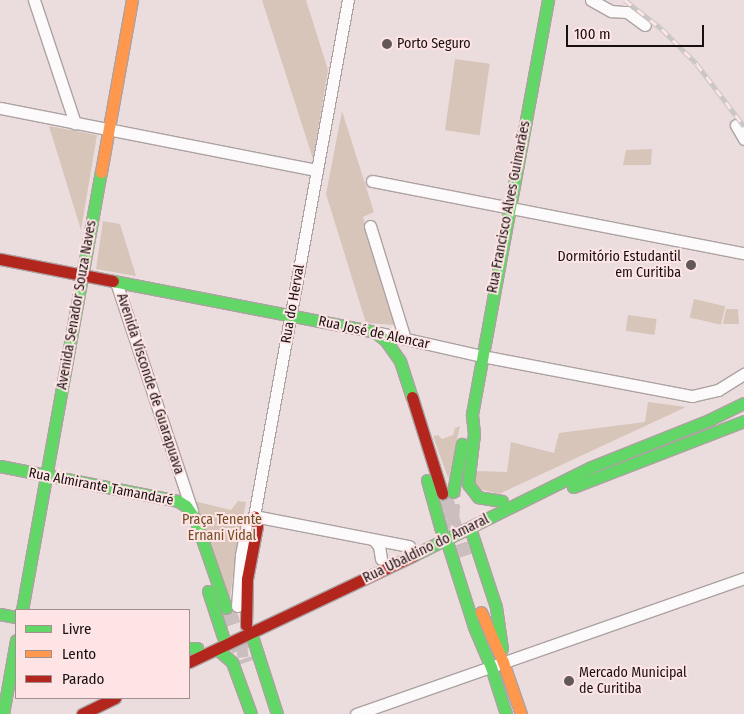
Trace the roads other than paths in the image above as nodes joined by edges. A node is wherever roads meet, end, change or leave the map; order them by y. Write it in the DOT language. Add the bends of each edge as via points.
graph roads {
  1 [pos="34,0"];
  2 [pos="132,0"];
  3 [pos="348,0"];
  4 [pos="548,0"];
  5 [pos="590,0"];
  6 [pos="645,25"];
  7 [pos="0,108"];
  8 [pos="75,123"];
  9 [pos="736,125"];
  10 [pos="108,129"];
  11 [pos="744,139"];
  12 [pos="317,170"];
  13 [pos="372,181"];
  14 [pos="510,207"];
  15 [pos="370,226"];
  16 [pos="744,253"];
  17 [pos="0,259"];
  18 [pos="82,275"];
  19 [pos="116,282"];
  20 [pos="291,315"];
  21 [pos="375,332"];
  22 [pos="405,339"];
  23 [pos="386,342"];
  24 [pos="477,355"];
  25 [pos="744,374"];
  26 [pos="744,391"];
  27 [pos="744,402"];
  28 [pos="472,414"];
  29 [pos="744,421"];
  30 [pos="662,432"];
  31 [pos="0,466"];
  32 [pos="46,475"];
  33 [pos="184,486"];
  34 [pos="174,501"];
  35 [pos="502,501"];
  36 [pos="526,501"];
  37 [pos="254,516"];
  38 [pos="195,519"];
  39 [pos="470,528"];
  40 [pos="444,534"];
  41 [pos="374,540"];
  42 [pos="409,546"];
  43 [pos="463,557"];
  44 [pos="381,559"];
  45 [pos="744,578"];
  46 [pos="232,607"];
  47 [pos="22,609"];
  48 [pos="0,614"];
  49 [pos="15,617"];
  50 [pos="248,629"];
  51 [pos="222,637"];
  52 [pos="15,646"];
  53 [pos="193,648"];
  54 [pos="218,649"];
  55 [pos="190,662"];
  56 [pos="503,662"];
  57 [pos="245,663"];
  58 [pos="491,667"];
  59 [pos="113,699"];
  60 [pos="3,714"];
  61 [pos="82,714"];
  62 [pos="251,714"];
  63 [pos="263,714"];
  64 [pos="277,714"];
  65 [pos="356,714"];
  66 [pos="506,714"];
  67 [pos="521,714"];
  1 -- 8 [label="street"];
  2 -- 10 [label="main road, Avenida Senador Souza Naves"];
  3 -- 12 [label="street, Rua do Herval"];
  4 -- 14 [label="main road, Rua Francisco Alves Guimarães"];
  5 -- 6 [label="street" via="611,11 627,12"];
  7 -- 8 [label="street"];
  8 -- 10 [label="street"];
  9 -- 11 [label="street"];
  10 -- 12 [label="street"];
  10 -- 18 [label="main road, Avenida Senador Souza Naves"];
  12 -- 20 [label="street, Rua do Herval"];
  13 -- 14 [label="street"];
  14 -- 16 [label="street"];
  14 -- 24 [label="main road, Rua Francisco Alves Guimarães"];
  15 -- 22 [label="street"];
  17 -- 18 [label="main road, Rua José de Alencar"];
  18 -- 19 [label="main road, Rua José de Alencar"];
  18 -- 32 [label="main road, Avenida Senador Souza Naves"];
  19 -- 20 [label="main road, Rua José de Alencar"];
  19 -- 33 [label="street, Avenida Visconde de Guarapuava"];
  20 -- 21 [label="main road, Rua José de Alencar"];
  20 -- 37 [label="street, Rua do Herval"];
  21 -- 22 [label="street, Rua José de Alencar"];
  21 -- 23 [label="main road"];
  22 -- 24 [label="street, Rua José de Alencar"];
  23 -- 28 [label="main road, Rua Francisco Alves Guimarães" via="401,365 448,493"];
  23 -- 40 [label="main road"];
  24 -- 25 [label="street, Rua José de Alencar" via="692,396 718,390"];
  24 -- 28 [label="main road, Rua Francisco Alves Guimarães" via="480,375"];
  26 -- 30 [label="main road"];
  27 -- 30 [label="main road" via="715,417"];
  28 -- 35 [label="main road, Rua Francisco Alves Guimarães" via="474,434 468,484 478,498"];
  29 -- 36 [label="main road" via="589,482"];
  30 -- 35 [label="main road, Rua Ubaldino do Amaral" via="602,451"];
  30 -- 36 [label="main road, Rua Ubaldino do Amaral"];
  31 -- 32 [label="main road, Rua Almirante Tamandaré"];
  32 -- 34 [label="main road, Rua Almirante Tamandaré"];
  32 -- 47 [label="main road, Avenida Senador Souza Naves"];
  33 -- 34 [label="street, Avenida Visconde de Guarapuava"];
  33 -- 38 [label="street, Avenida Visconde de Guarapuava"];
  34 -- 38 [label="main road, Rua Almirante Tamandaré" via="186,506"];
  34 -- 51 [label="main road" via="180,508"];
  35 -- 40 [label="main road, Rua Ubaldino do Amaral"];
  36 -- 39 [label="main road, Rua Ubaldino do Amaral"];
  37 -- 41 [label="street"];
  37 -- 46 [label="street, Rua do Herval" via="248,524"];
  37 -- 50 [label="main road" via="257,526 246,579"];
  38 -- 46 [label="main road, Avenida Visconde de Guarapuava"];
  39 -- 40 [label="main road, Rua Ubaldino do Amaral"];
  39 -- 56 [label="main road" via="496,608"];
  40 -- 42 [label="main road, Rua Ubaldino do Amaral"];
  40 -- 50 [label="main road, Rua Ubaldino do Amaral"];
  40 -- 58 [label="main road" via="474,627"];
  41 -- 42 [label="street"];
  41 -- 44 [label="street" via="380,546"];
  42 -- 44 [label="main road, Rua Ubaldino do Amaral"];
  43 -- 56 [label="main road" via="485,624"];
  44 -- 50 [label="main road, Rua Ubaldino do Amaral"];
  45 -- 56 [label="street"];
  48 -- 49 [label="main road"];
  50 -- 51 [label="main road, Rua Ubaldino do Amaral"];
  50 -- 54 [label="main road, Rua Ubaldino do Amaral"];
  50 -- 64 [label="main road" via="255,641"];
  51 -- 53 [label="main road, Rua Ubaldino do Amaral"];
  52 -- 60 [label="main road"];
  54 -- 55 [label="main road, Rua Ubaldino do Amaral"];
  54 -- 62 [label="main road" via="232,662"];
  56 -- 58 [label="street"];
  56 -- 67 [label="main road"];
  57 -- 63 [label="main road"];
  58 -- 65 [label="street"];
  58 -- 66 [label="main road"];
  59 -- 61 [label="main road"];
}
